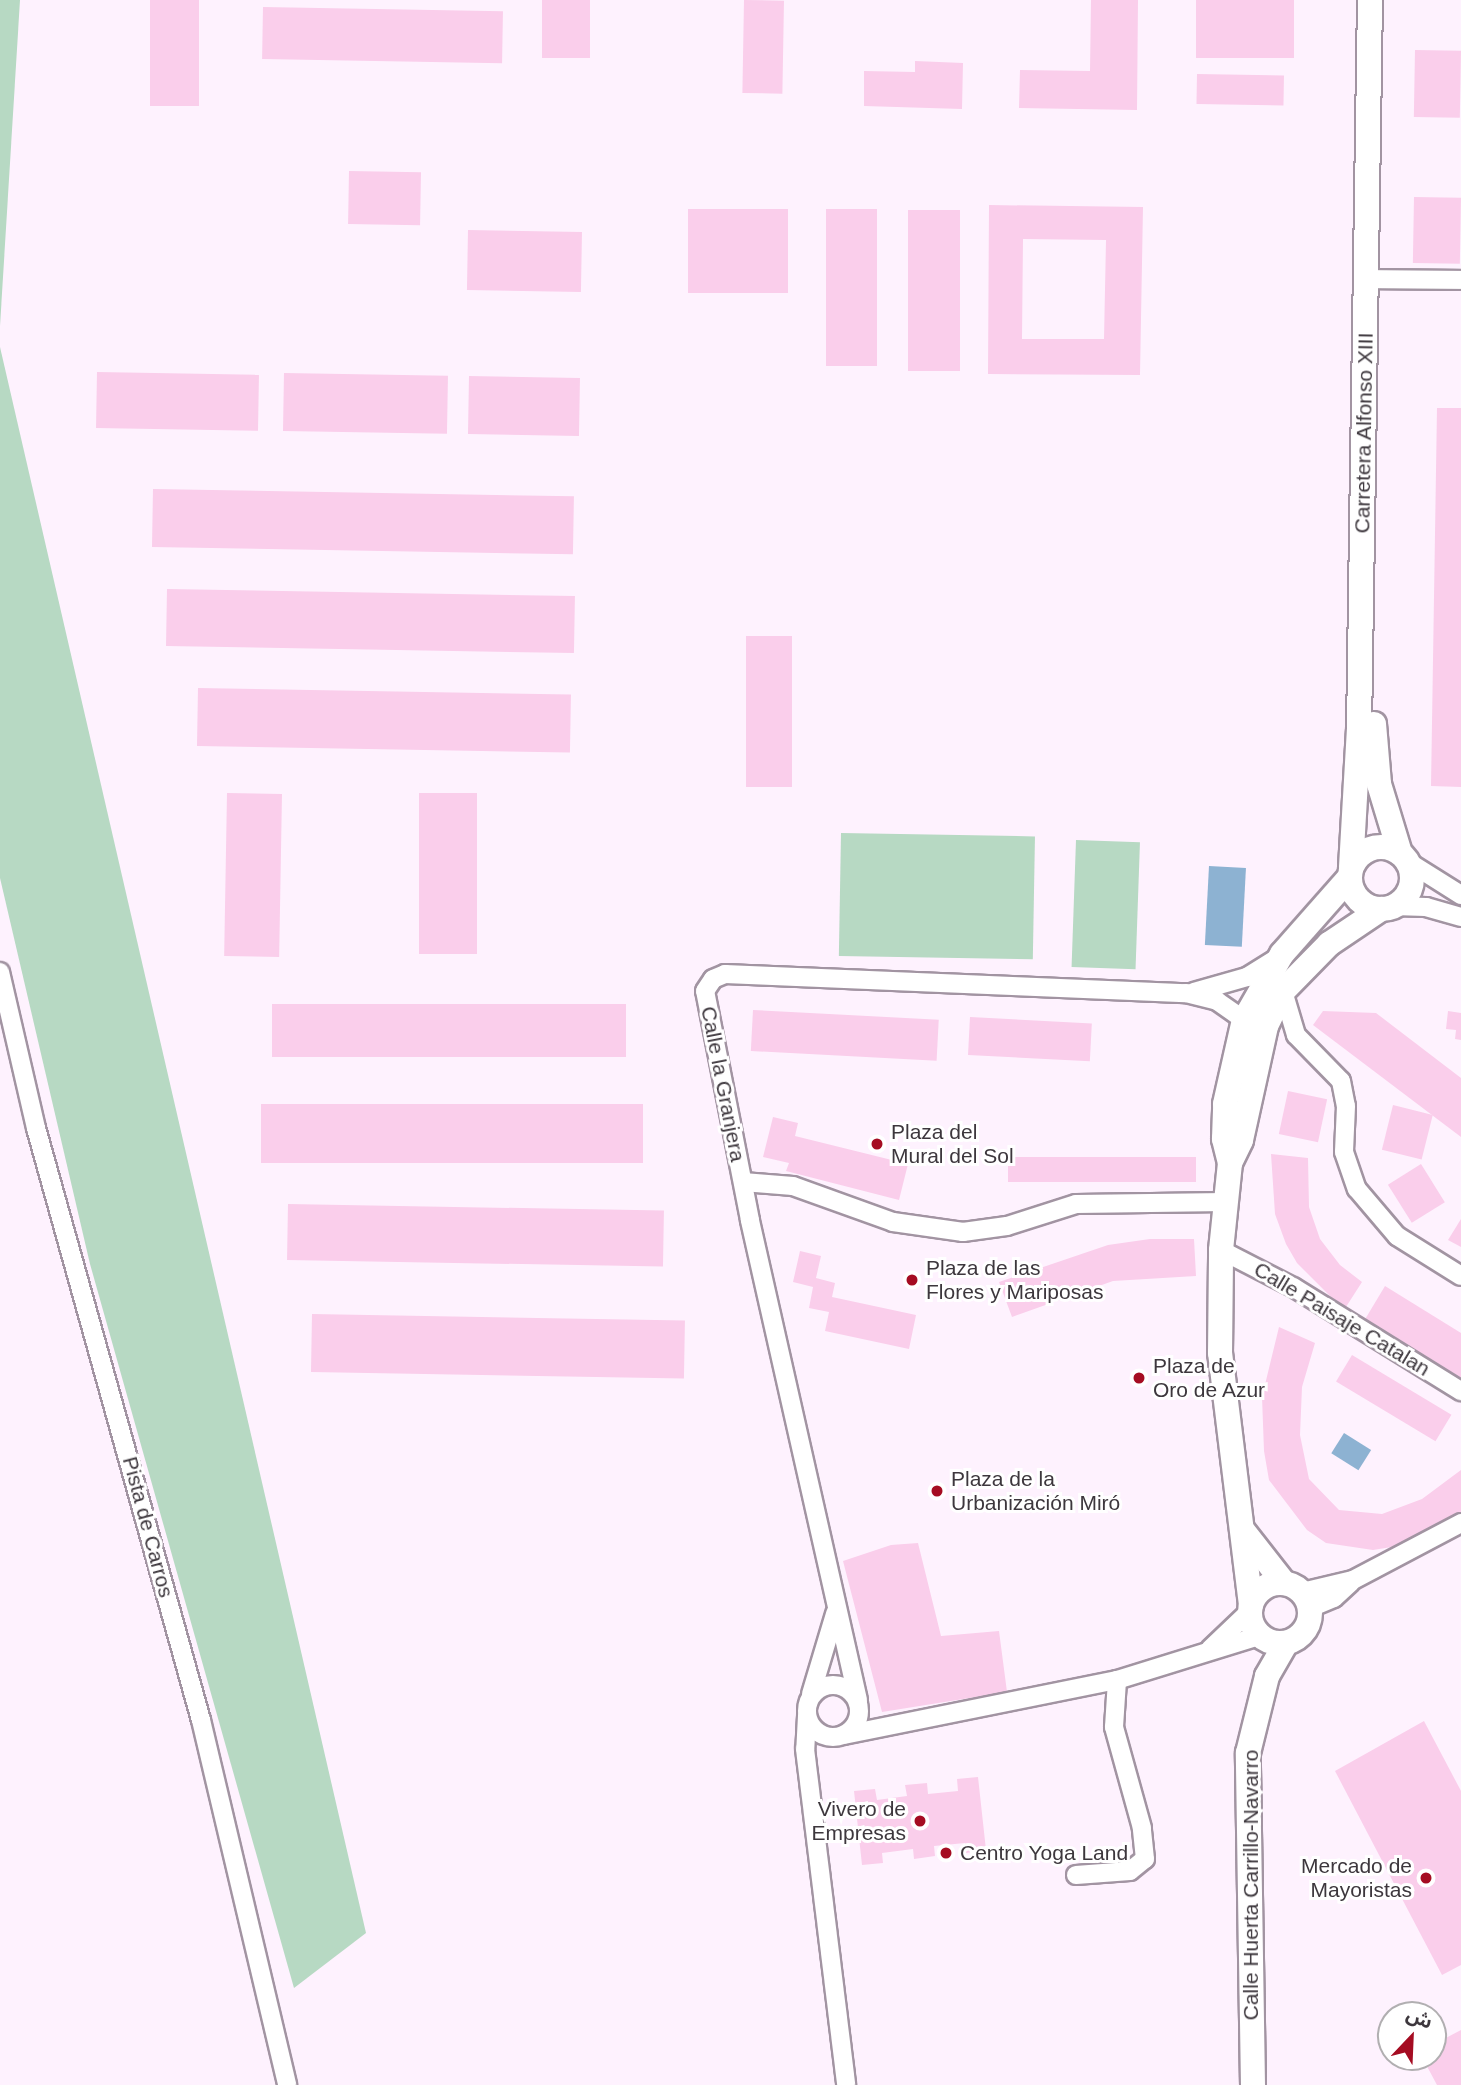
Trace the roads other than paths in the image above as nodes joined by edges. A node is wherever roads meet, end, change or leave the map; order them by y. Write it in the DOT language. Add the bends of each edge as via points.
graph roads {
  1 [pos="1370,0"];
  2 [pos="1385,0"];
  3 [pos="1373,280"];
  4 [pos="1461,281"];
  5 [pos="1403,857"];
  6 [pos="1350,872"];
  7 [pos="1461,895"];
  8 [pos="1388,908"];
  9 [pos="1461,917"];
  10 [pos="1282,954"];
  11 [pos="0,972"];
  12 [pos="1283,991"];
  13 [pos="1186,993"];
  14 [pos="1244,1020"];
  15 [pos="1230,1163"];
  16 [pos="743,1182"];
  17 [pos="1226,1202"];
  18 [pos="1221,1250"];
  19 [pos="1461,1276"];
  20 [pos="1461,1391"];
  21 [pos="1461,1523"];
  22 [pos="1244,1532"];
  23 [pos="1299,1594"];
  24 [pos="1250,1608"];
  25 [pos="835,1614"];
  26 [pos="1270,1639"];
  27 [pos="1207,1651"];
  28 [pos="1117,1680"];
  29 [pos="859,1704"];
  30 [pos="808,1707"];
  31 [pos="887,1729"];
  32 [pos="836,1736"];
  33 [pos="809,1765"];
  34 [pos="1076,1875"];
  35 [pos="287,2085"];
  36 [pos="846,2085"];
  37 [pos="1253,2085"];
  1 -- 3 [label="street, Carretera Alfonso XIII"];
  2 -- 3 [label="street, Carretera Alfonso XIII"];
  3 -- 4 [label="street"];
  3 -- 5 [label="street, Carretera Alfonso XIII" via="1374,735 1383,802"];
  3 -- 6 [label="street, Carretera Alfonso XIII"];
  5 -- 6 [label="street" via="1380,847 1368,849"];
  5 -- 7 [label="street"];
  5 -- 8 [label="street" via="1412,881 1403,900"];
  6 -- 8 [label="street" via="1359,901"];
  6 -- 10 [label="street"];
  8 -- 9 [label="street" via="1426,906"];
  8 -- 12 [label="street" via="1329,944"];
  10 -- 13 [label="street, Calle la Granjera" via="1247,977"];
  10 -- 14 [label="street"];
  11 -- 35 [label="street, Pista de Carros" via="36,1128 201,1720"];
  12 -- 15 [label="street" via="1266,1026 1241,1140"];
  12 -- 19 [label="street" via="1296,1035 1341,1081 1346,1106 1344,1152 1362,1197 1397,1236"];
  13 -- 14 [label="street, Calle la Granjera" via="1217,1001"];
  13 -- 16 [label="street, Calle la Granjera" via="725,974 713,979 705,991 705,1006"];
  14 -- 15 [label="street" via="1225,1104 1224,1139"];
  15 -- 17 [label="street, Calle Huerta Carrillo-Navarro"];
  16 -- 17 [label="street" via="793,1186 893,1222 963,1232 1007,1226 1076,1204"];
  16 -- 25 [label="street, Calle la Granjera"];
  17 -- 18 [label="street, Calle Huerta Carrillo-Navarro"];
  18 -- 20 [label="street, Calle Paisaje Catalan" via="1282,1281"];
  18 -- 22 [label="street, Calle Huerta Carrillo-Navarro" via="1220,1353"];
  21 -- 23 [label="street" via="1353,1580 1334,1598"];
  22 -- 23 [label="street"];
  22 -- 24 [label="street, Calle Huerta Carrillo-Navarro"];
  23 -- 24 [label="street" via="1263,1588"];
  23 -- 26 [label="street" via="1305,1632"];
  24 -- 26 [label="street, Calle Huerta Carrillo-Navarro"];
  24 -- 27 [label="street"];
  25 -- 29 [label="street, Calle la Granjera" via="854,1671"];
  25 -- 30 [label="street, Calle la Granjera"];
  26 -- 27 [label="street"];
  26 -- 37 [label="street, Calle Huerta Carrillo-Navarro" via="1246,1782"];
  27 -- 28 [label="street"];
  28 -- 31 [label="street"];
  28 -- 34 [label="street" via="1114,1727 1138,1808 1146,1859 1130,1871"];
  29 -- 30 [label="street" via="846,1688 829,1684"];
  29 -- 31 [label="street"];
  29 -- 32 [label="street" via="856,1724"];
  30 -- 32 [label="street" via="811,1726"];
  30 -- 33 [label="street, Calle la Granjera"];
  31 -- 32 [label="street"];
  32 -- 33 [label="street"];
  33 -- 36 [label="street, Calle la Granjera"];
}
